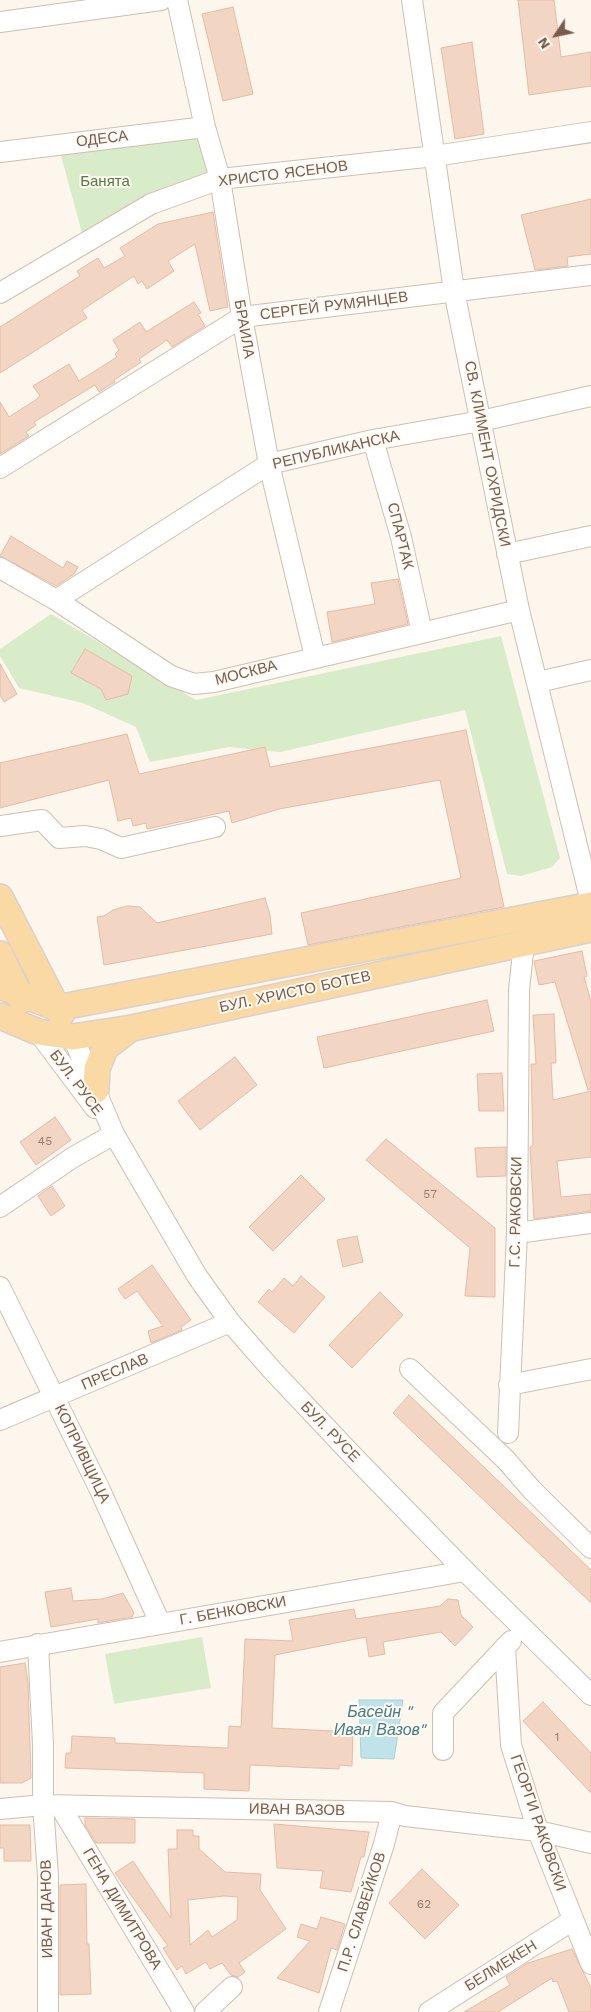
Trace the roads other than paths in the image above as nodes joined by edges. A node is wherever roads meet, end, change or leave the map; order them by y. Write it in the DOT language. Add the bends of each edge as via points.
graph roads {
  1 [pos="161,0"];
  2 [pos="177,0"];
  3 [pos="412,0"];
  4 [pos="0,22"];
  5 [pos="205,126"];
  6 [pos="591,132"];
  7 [pos="0,152"];
  8 [pos="435,156"];
  9 [pos="220,179"];
  10 [pos="591,275"];
  11 [pos="454,291"];
  12 [pos="0,292"];
  13 [pos="242,317"];
  14 [pos="591,396"];
  15 [pos="481,421"];
  16 [pos="373,440"];
  17 [pos="269,464"];
  18 [pos="0,468"];
  19 [pos="591,536"];
  20 [pos="507,554"];
  21 [pos="0,568"];
  22 [pos="56,600"];
  23 [pos="519,610"];
  24 [pos="422,633"];
  25 [pos="314,656"];
  26 [pos="591,670"];
  27 [pos="538,682"];
  28 [pos="0,826"];
  29 [pos="215,827"];
  30 [pos="0,897"];
  31 [pos="591,903"];
  32 [pos="591,929"];
  33 [pos="524,943"];
  34 [pos="0,954"];
  35 [pos="10,991"];
  36 [pos="57,1008"];
  37 [pos="0,1016"];
  38 [pos="132,1028"];
  39 [pos="38,1032"];
  40 [pos="73,1037"];
  41 [pos="96,1090"];
  42 [pos="114,1134"];
  43 [pos="0,1207"];
  44 [pos="591,1223"];
  45 [pos="517,1233"];
  46 [pos="0,1287"];
  47 [pos="230,1322"];
  48 [pos="410,1369"];
  49 [pos="591,1369"];
  50 [pos="509,1385"];
  51 [pos="55,1398"];
  52 [pos="0,1420"];
  53 [pos="508,1433"];
  54 [pos="591,1548"];
  55 [pos="466,1571"];
  56 [pos="160,1623"];
  57 [pos="524,1628"];
  58 [pos="38,1644"];
  59 [pos="505,1647"];
  60 [pos="0,1652"];
  61 [pos="591,1695"];
  62 [pos="443,1750"];
  63 [pos="51,1806"];
  64 [pos="0,1809"];
  65 [pos="392,1812"];
  66 [pos="538,1830"];
  67 [pos="591,1843"];
  68 [pos="573,1920"];
  69 [pos="591,1964"];
  70 [pos="232,1987"];
  71 [pos="48,2012"];
  72 [pos="184,2012"];
  73 [pos="205,2012"];
  74 [pos="329,2012"];
  75 [pos="429,2012"];
  1 -- 4 [label="street"];
  2 -- 5 [label="street, БРАИЛА"];
  3 -- 8 [label="street, СВ. КЛИМЕНТ ОХРИДСКИ"];
  5 -- 7 [label="street, ОДЕСА"];
  5 -- 9 [label="street, БРАИЛА"];
  6 -- 8 [label="street, ХРИСТО ЯСЕНОВ"];
  8 -- 9 [label="street, ХРИСТО ЯСЕНОВ"];
  8 -- 11 [label="street, СВ. КЛИМЕНТ ОХРИДСКИ"];
  9 -- 12 [label="street, ХРИСТО ЯСЕНОВ" via="150,204"];
  9 -- 13 [label="street, БРАИЛА"];
  10 -- 11 [label="street, СЕРГЕЙ РУМЯНЦЕВ"];
  11 -- 13 [label="street, СЕРГЕЙ РУМЯНЦЕВ"];
  11 -- 15 [label="street, СВ. КЛИМЕНТ ОХРИДСКИ"];
  13 -- 17 [label="street, БРАИЛА"];
  13 -- 18 [label="street, СЕРГЕЙ РУМЯНЦЕВ"];
  14 -- 15 [label="street, РЕПУБЛИКАНСКА"];
  15 -- 16 [label="street, РЕПУБЛИКАНСКА"];
  15 -- 20 [label="street, СВ. КЛИМЕНТ ОХРИДСКИ"];
  16 -- 17 [label="street, РЕПУБЛИКАНСКА"];
  16 -- 24 [label="street, СПАРТАК" via="401,537"];
  17 -- 22 [label="street, РЕПУБЛИКАНСКА"];
  17 -- 25 [label="street, БРАИЛА"];
  19 -- 20 [label="street"];
  20 -- 23 [label="street, СВ. КЛИМЕНТ ОХРИДСКИ"];
  21 -- 22 [label="street, МОСКВА"];
  22 -- 25 [label="street, МОСКВА" via="171,676 194,684 214,682"];
  23 -- 24 [label="street, МОСКВА"];
  23 -- 27 [label="street, СВ. КЛИМЕНТ ОХРИДСКИ"];
  24 -- 25 [label="street, МОСКВА"];
  26 -- 27 [label="street"];
  27 -- 31 [label="street, СВ. КЛИМЕНТ ОХРИДСКИ"];
  28 -- 29 [label="street" via="42,820 59,838 84,836 121,848"];
  30 -- 36 [label="main road"];
  31 -- 36 [label="main road, БУЛ. ХРИСТО БОТЕВ"];
  32 -- 33 [label="main road, БУЛ. ХРИСТО БОТЕВ"];
  33 -- 38 [label="main road, БУЛ. ХРИСТО БОТЕВ"];
  33 -- 45 [label="street, Г.С. РАКОВСКИ" via="518,990"];
  34 -- 35 [label="main road"];
  35 -- 36 [label="main road, БУЛ. ХРИСТО БОТЕВ"];
  35 -- 39 [label="main road"];
  36 -- 40 [label="main road"];
  37 -- 39 [label="main road, БУЛ. ХРИСТО БОТЕВ"];
  38 -- 40 [label="main road, БУЛ. ХРИСТО БОТЕВ"];
  38 -- 41 [label="main road" via="105,1048 96,1069"];
  39 -- 40 [label="main road, БУЛ. ХРИСТО БОТЕВ"];
  39 -- 42 [label="street, БУЛ. РУСЕ"];
  40 -- 41 [label="street, БУЛ. РУСЕ"];
  41 -- 42 [label="street, БУЛ. РУСЕ"];
  42 -- 43 [label="street"];
  42 -- 47 [label="street, БУЛ. РУСЕ" via="197,1276"];
  44 -- 45 [label="street"];
  45 -- 50 [label="street, Г.С. РАКОВСКИ"];
  46 -- 51 [label="street, КОПРИВЩИЦА"];
  47 -- 51 [label="street, ПРЕСЛАВ"];
  47 -- 55 [label="street, БУЛ. РУСЕ" via="310,1411"];
  48 -- 54 [label="street" via="506,1460"];
  49 -- 50 [label="street"];
  50 -- 53 [label="street, Г.С. РАКОВСКИ"];
  51 -- 52 [label="street, ПРЕСЛАВ"];
  51 -- 56 [label="street, КОПРИВЩИЦА"];
  55 -- 56 [label="street, Г. БЕНКОВСКИ"];
  55 -- 57 [label="street, БУЛ. РУСЕ"];
  56 -- 58 [label="street, Г. БЕНКОВСКИ"];
  57 -- 59 [label="street"];
  57 -- 61 [label="street, БУЛ. РУСЕ"];
  58 -- 60 [label="street, Г. БЕНКОВСКИ"];
  58 -- 63 [label="street" via="43,1745"];
  59 -- 62 [label="street" via="443,1713"];
  59 -- 66 [label="street, ГЕОРГИ РАКОВСКИ" via="511,1745"];
  63 -- 64 [label="street, ИВАН ВАЗОВ"];
  63 -- 65 [label="street, ИВАН ВАЗОВ"];
  63 -- 71 [label="street, ИВАН ДАНОВ"];
  63 -- 72 [label="street, ГЕНА ДИМИТРОВА"];
  65 -- 66 [label="street, ИВАН ВАЗОВ"];
  65 -- 74 [label="street, П.Р. СЛАВЕЙКОВ"];
  66 -- 67 [label="street, ИВАН ВАЗОВ"];
  66 -- 68 [label="street, ГЕОРГИ РАКОВСКИ"];
  68 -- 69 [label="street, ГЕОРГИ РАКОВСКИ"];
  68 -- 75 [label="street, БЕЛМЕКЕН"];
  70 -- 73 [label="street"];
}
